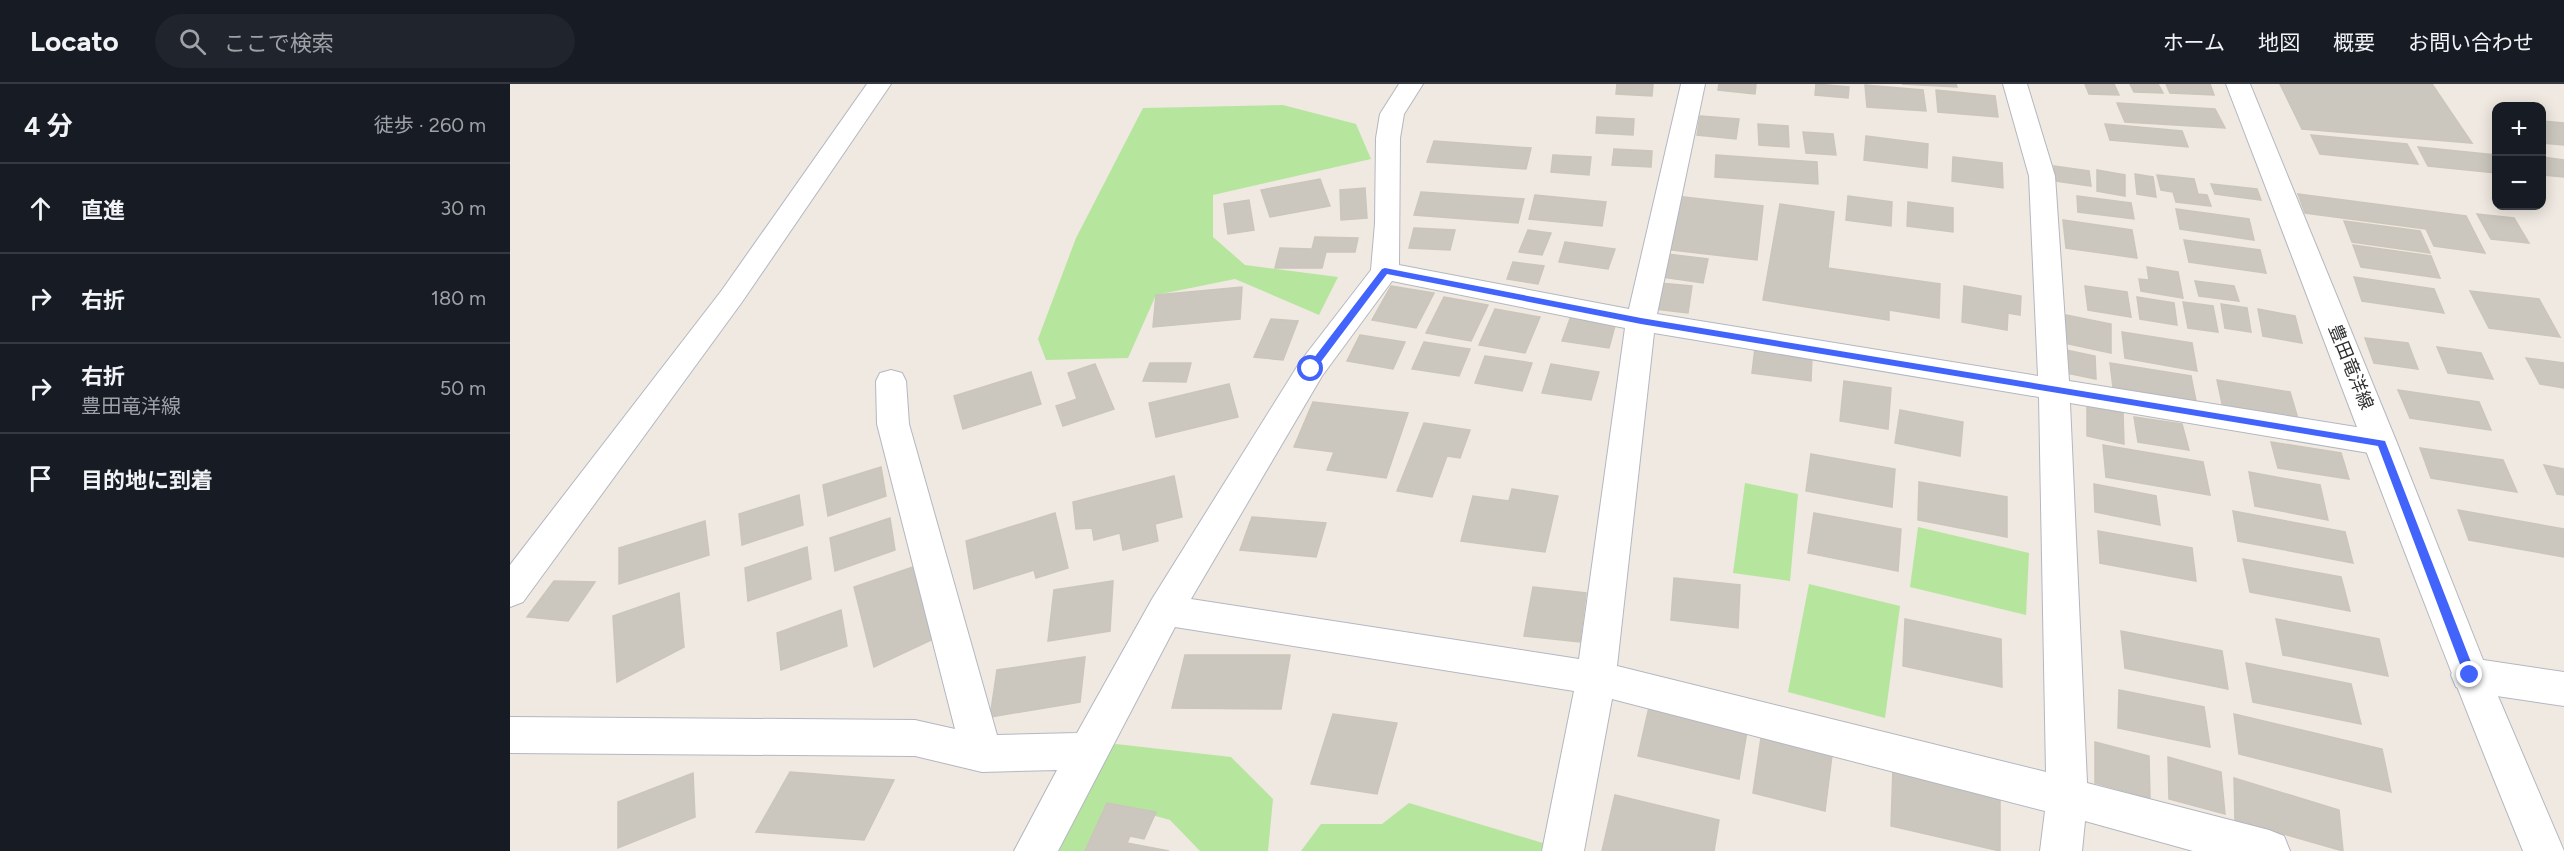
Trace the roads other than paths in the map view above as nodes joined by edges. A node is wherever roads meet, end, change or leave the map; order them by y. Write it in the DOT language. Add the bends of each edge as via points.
graph roads {
  1 [pos="879,84"];
  2 [pos="1411,84"];
  3 [pos="1693,84"];
  4 [pos="2015,84"];
  5 [pos="2238,84"];
  6 [pos="1385,271"];
  7 [pos="1641,321"];
  8 [pos="891,381"];
  9 [pos="2054,388"];
  10 [pos="2381,443"];
  11 [pos="510,592"];
  12 [pos="1164,610"];
  13 [pos="2470,675"];
  14 [pos="1596,678"];
  15 [pos="2564,689"];
  16 [pos="510,735"];
  17 [pos="1090,751"];
  18 [pos="982,754"];
  19 [pos="2067,797"];
  20 [pos="1035,851"];
  21 [pos="1563,851"];
  22 [pos="2061,851"];
  23 [pos="2269,851"];
  24 [pos="2544,851"];
  1 -- 11 [label="street" via="732,296"];
  2 -- 6 [label="street" via="1392,114 1388,138"];
  3 -- 7 [label="street"];
  4 -- 9 [label="street" via="2042,176"];
  5 -- 10 [label="street, 豊田竜洋線"];
  6 -- 7 [label="street"];
  6 -- 12 [label="street" via="1311,369"];
  7 -- 9 [label="street"];
  7 -- 14 [label="street"];
  8 -- 18 [label="street" via="893,424"];
  9 -- 10 [label="street"];
  9 -- 19 [label="street"];
  10 -- 13 [label="street, 豊田竜洋線"];
  12 -- 14 [label="street"];
  12 -- 17 [label="street"];
  13 -- 15 [label="street"];
  13 -- 24 [label="street, 豊田竜洋線"];
  14 -- 19 [label="street"];
  14 -- 21 [label="street"];
  16 -- 18 [label="street" via="915,738"];
  17 -- 18 [label="street"];
  17 -- 20 [label="street"];
  19 -- 22 [label="street"];
  19 -- 23 [label="street"];
}
